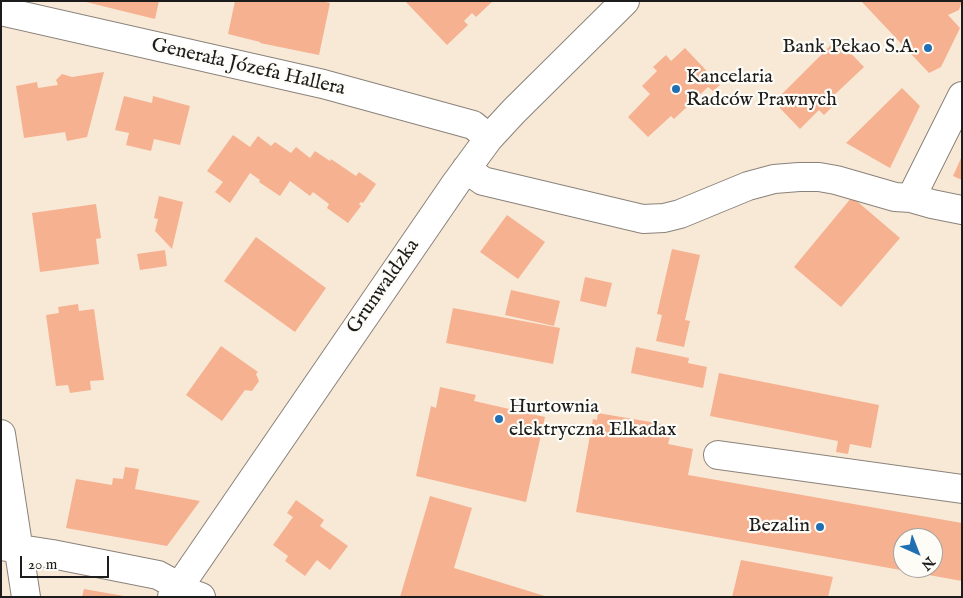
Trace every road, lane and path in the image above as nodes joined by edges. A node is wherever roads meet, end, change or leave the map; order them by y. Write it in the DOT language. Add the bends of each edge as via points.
graph roads {
  1 [pos="625,1"];
  2 [pos="1,11"];
  3 [pos="962,96"];
  4 [pos="489,138"];
  5 [pos="466,169"];
  6 [pos="911,198"];
  7 [pos="962,210"];
  8 [pos="1,434"];
  9 [pos="718,455"];
  10 [pos="962,489"];
  11 [pos="10,548"];
  12 [pos="184,593"];
  13 [pos="26,597"];
  1 -- 4 [label="street, Grunwaldzka"];
  2 -- 4 [label="street, Generała Józefa Hallera" via="323,84 474,125"];
  3 -- 6 [label="street"];
  4 -- 5 [label="street, Grunwaldzka"];
  5 -- 6 [label="street" via="483,181 643,219 680,214 748,186 774,179 819,177 895,197"];
  5 -- 12 [label="street, Grunwaldzka"];
  6 -- 7 [label="street"];
  8 -- 11 [label="street"];
  9 -- 10 [label="street"];
  11 -- 12 [label="street" via="162,577"];
  11 -- 13 [label="street"];
}
